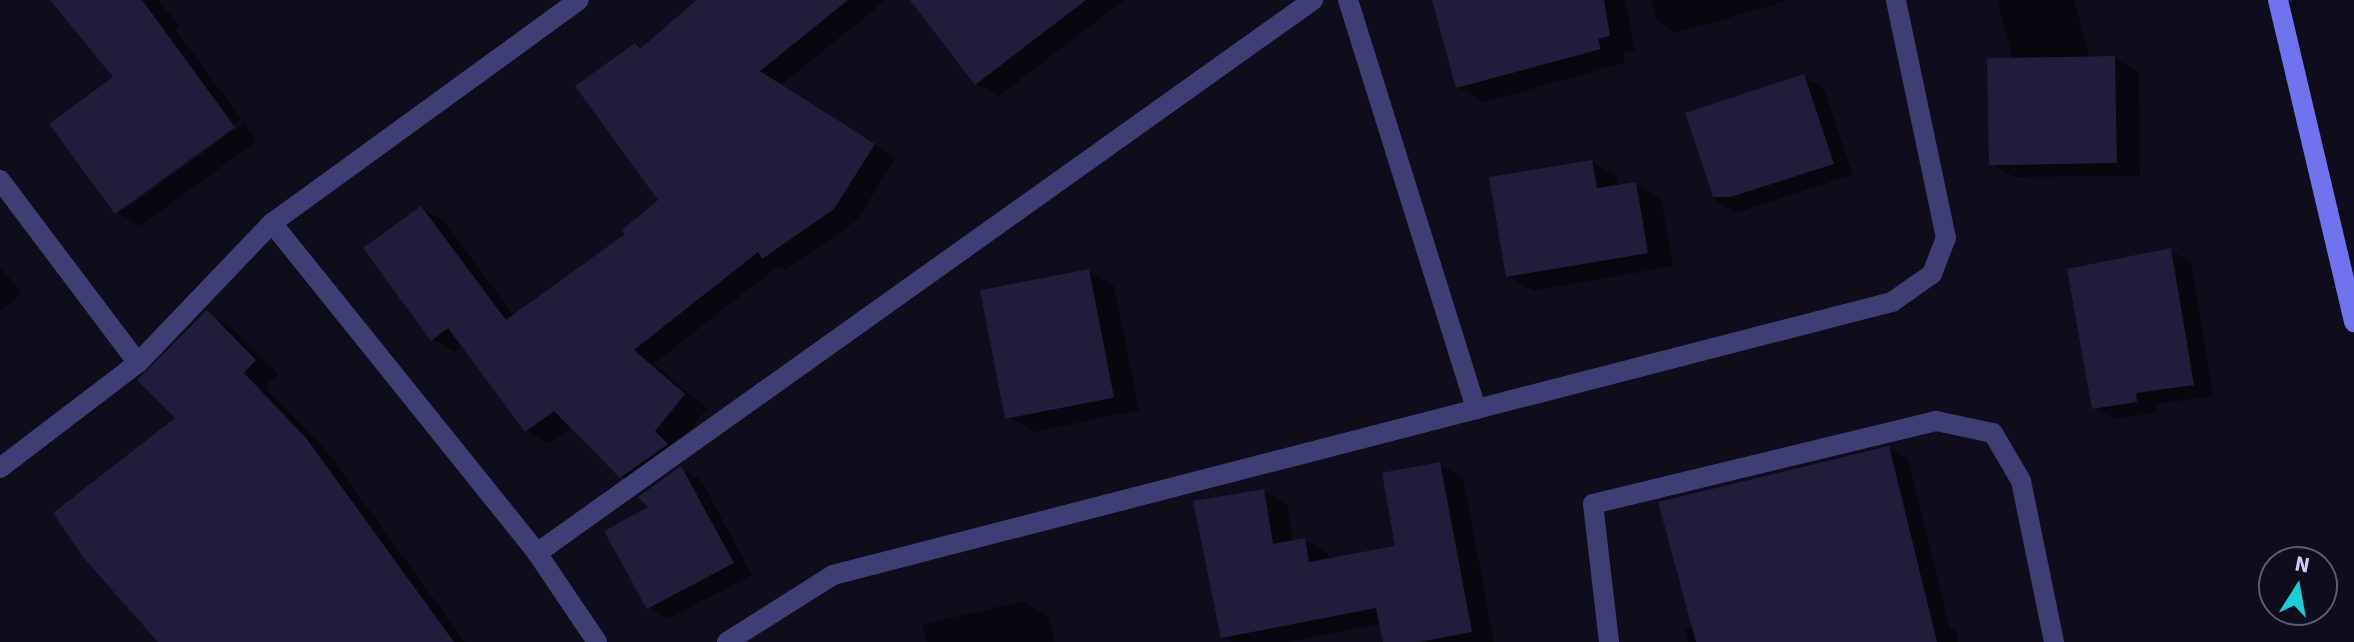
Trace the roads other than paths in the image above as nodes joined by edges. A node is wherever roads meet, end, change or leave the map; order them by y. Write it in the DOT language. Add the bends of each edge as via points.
graph roads {
  1 [pos="579,0"];
  2 [pos="1313,0"];
  3 [pos="1348,0"];
  4 [pos="1896,0"];
  5 [pos="2278,0"];
  6 [pos="0,180"];
  7 [pos="272,223"];
  8 [pos="2354,322"];
  9 [pos="138,363"];
  10 [pos="1476,409"];
  11 [pos="0,468"];
  12 [pos="537,553"];
  13 [pos="597,642"];
  14 [pos="727,642"];
  15 [pos="1609,642"];
  16 [pos="2054,642"];
  1 -- 7 [label="street"];
  2 -- 12 [label="street"];
  3 -- 10 [label="street"];
  4 -- 10 [label="street" via="1946,238 1932,274 1892,302"];
  5 -- 8 [label="street"];
  6 -- 9 [label="street"];
  7 -- 9 [label="street"];
  7 -- 12 [label="street"];
  9 -- 11 [label="street"];
  10 -- 14 [label="street" via="833,575"];
  12 -- 13 [label="street"];
  15 -- 16 [label="street" via="1593,504 1936,421 1993,433 2021,481"];
}
